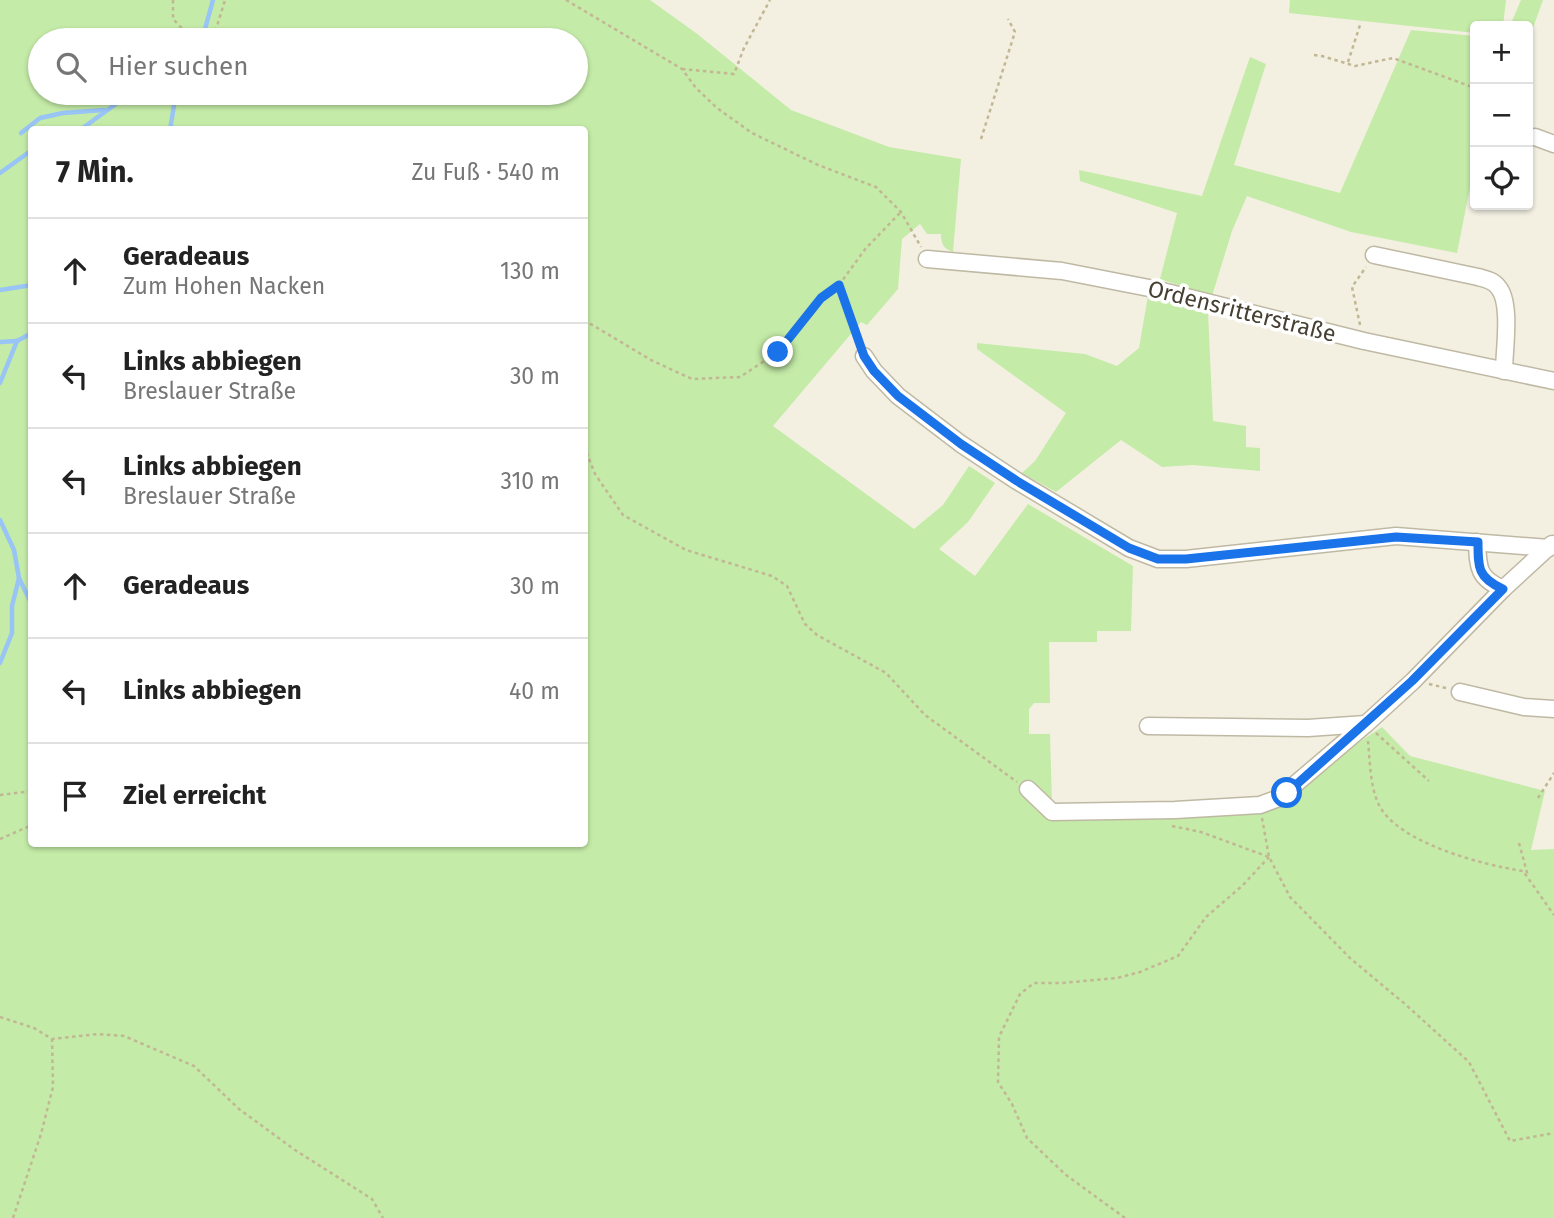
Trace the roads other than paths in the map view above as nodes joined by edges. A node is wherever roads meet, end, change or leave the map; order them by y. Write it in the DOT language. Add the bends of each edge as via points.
graph roads {
  1 [pos="1535,137"];
  2 [pos="1554,144"];
  3 [pos="1374,255"];
  4 [pos="927,259"];
  5 [pos="864,356"];
  6 [pos="1504,371"];
  7 [pos="1554,381"];
  8 [pos="1478,542"];
  9 [pos="1551,545"];
  10 [pos="1503,589"];
  11 [pos="1460,691"];
  12 [pos="1554,709"];
  13 [pos="1366,724"];
  14 [pos="1148,726"];
  15 [pos="1028,789"];
  1 -- 2 [label="street"];
  3 -- 6 [label="street" via="1478,277 1500,288 1506,316"];
  4 -- 6 [label="street, Ordensritterstraße" via="1062,271"];
  5 -- 8 [label="street" via="898,396 961,444 1118,542 1150,556 1186,559 1396,537"];
  6 -- 7 [label="street, Ordensritterstraße"];
  8 -- 9 [label="street"];
  8 -- 10 [label="street" via="1484,578"];
  9 -- 10 [label="street"];
  10 -- 13 [label="street"];
  11 -- 12 [label="street" via="1524,707"];
  13 -- 14 [label="street"];
  13 -- 15 [label="street" via="1287,793 1260,805 1052,812"];
}
